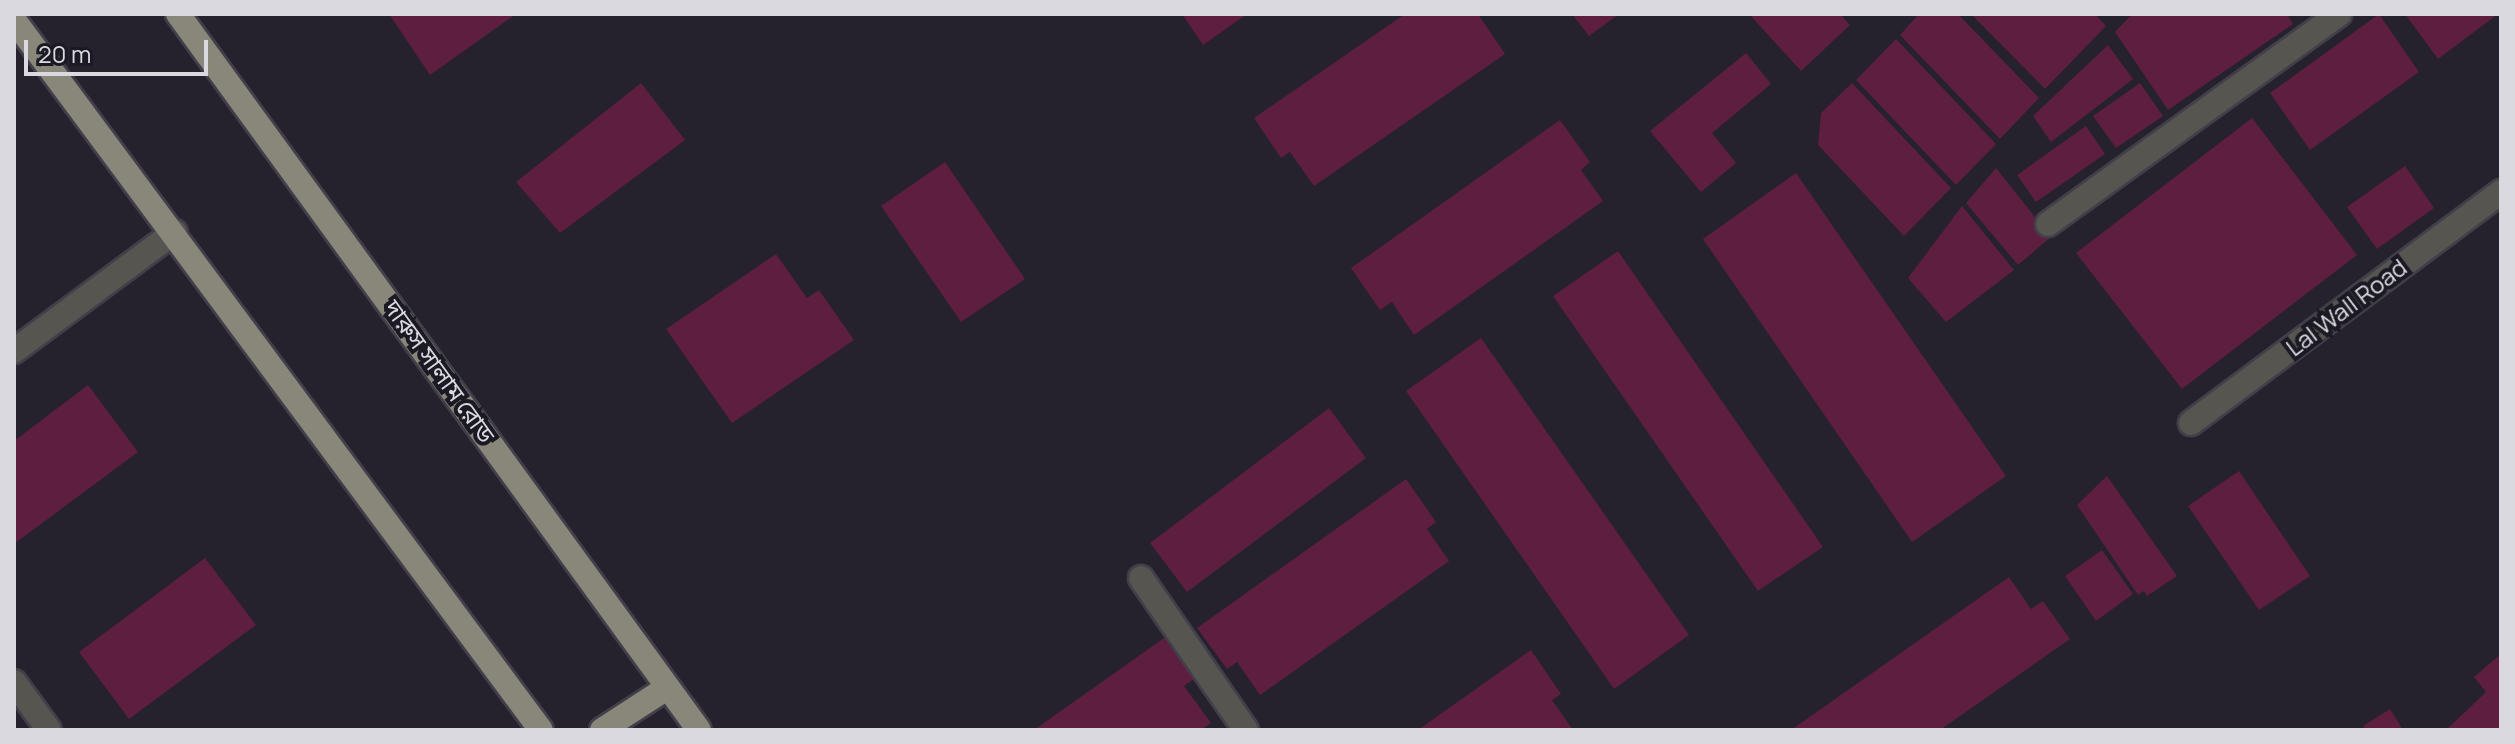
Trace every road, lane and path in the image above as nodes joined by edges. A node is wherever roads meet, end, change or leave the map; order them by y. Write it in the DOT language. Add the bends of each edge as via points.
graph roads {
  1 [pos="178,14"];
  2 [pos="2339,14"];
  3 [pos="14,20"];
  4 [pos="2501,192"];
  5 [pos="2048,224"];
  6 [pos="175,232"];
  7 [pos="14,351"];
  8 [pos="2191,423"];
  9 [pos="1141,578"];
  10 [pos="14,682"];
  11 [pos="667,688"];
  12 [pos="49,730"];
  13 [pos="541,730"];
  14 [pos="602,730"];
  15 [pos="699,730"];
  16 [pos="1246,730"];
  1 -- 11 [label="main road, দারুস সালাম রোড"];
  2 -- 5 [label="street"];
  3 -- 6 [label="main road"];
  4 -- 8 [label="street, Lal Wall Road"];
  6 -- 7 [label="street"];
  6 -- 13 [label="main road"];
  9 -- 16 [label="street"];
  10 -- 12 [label="street"];
  11 -- 14 [label="main road"];
  11 -- 15 [label="main road, দারুস সালাম রোড"];
}
